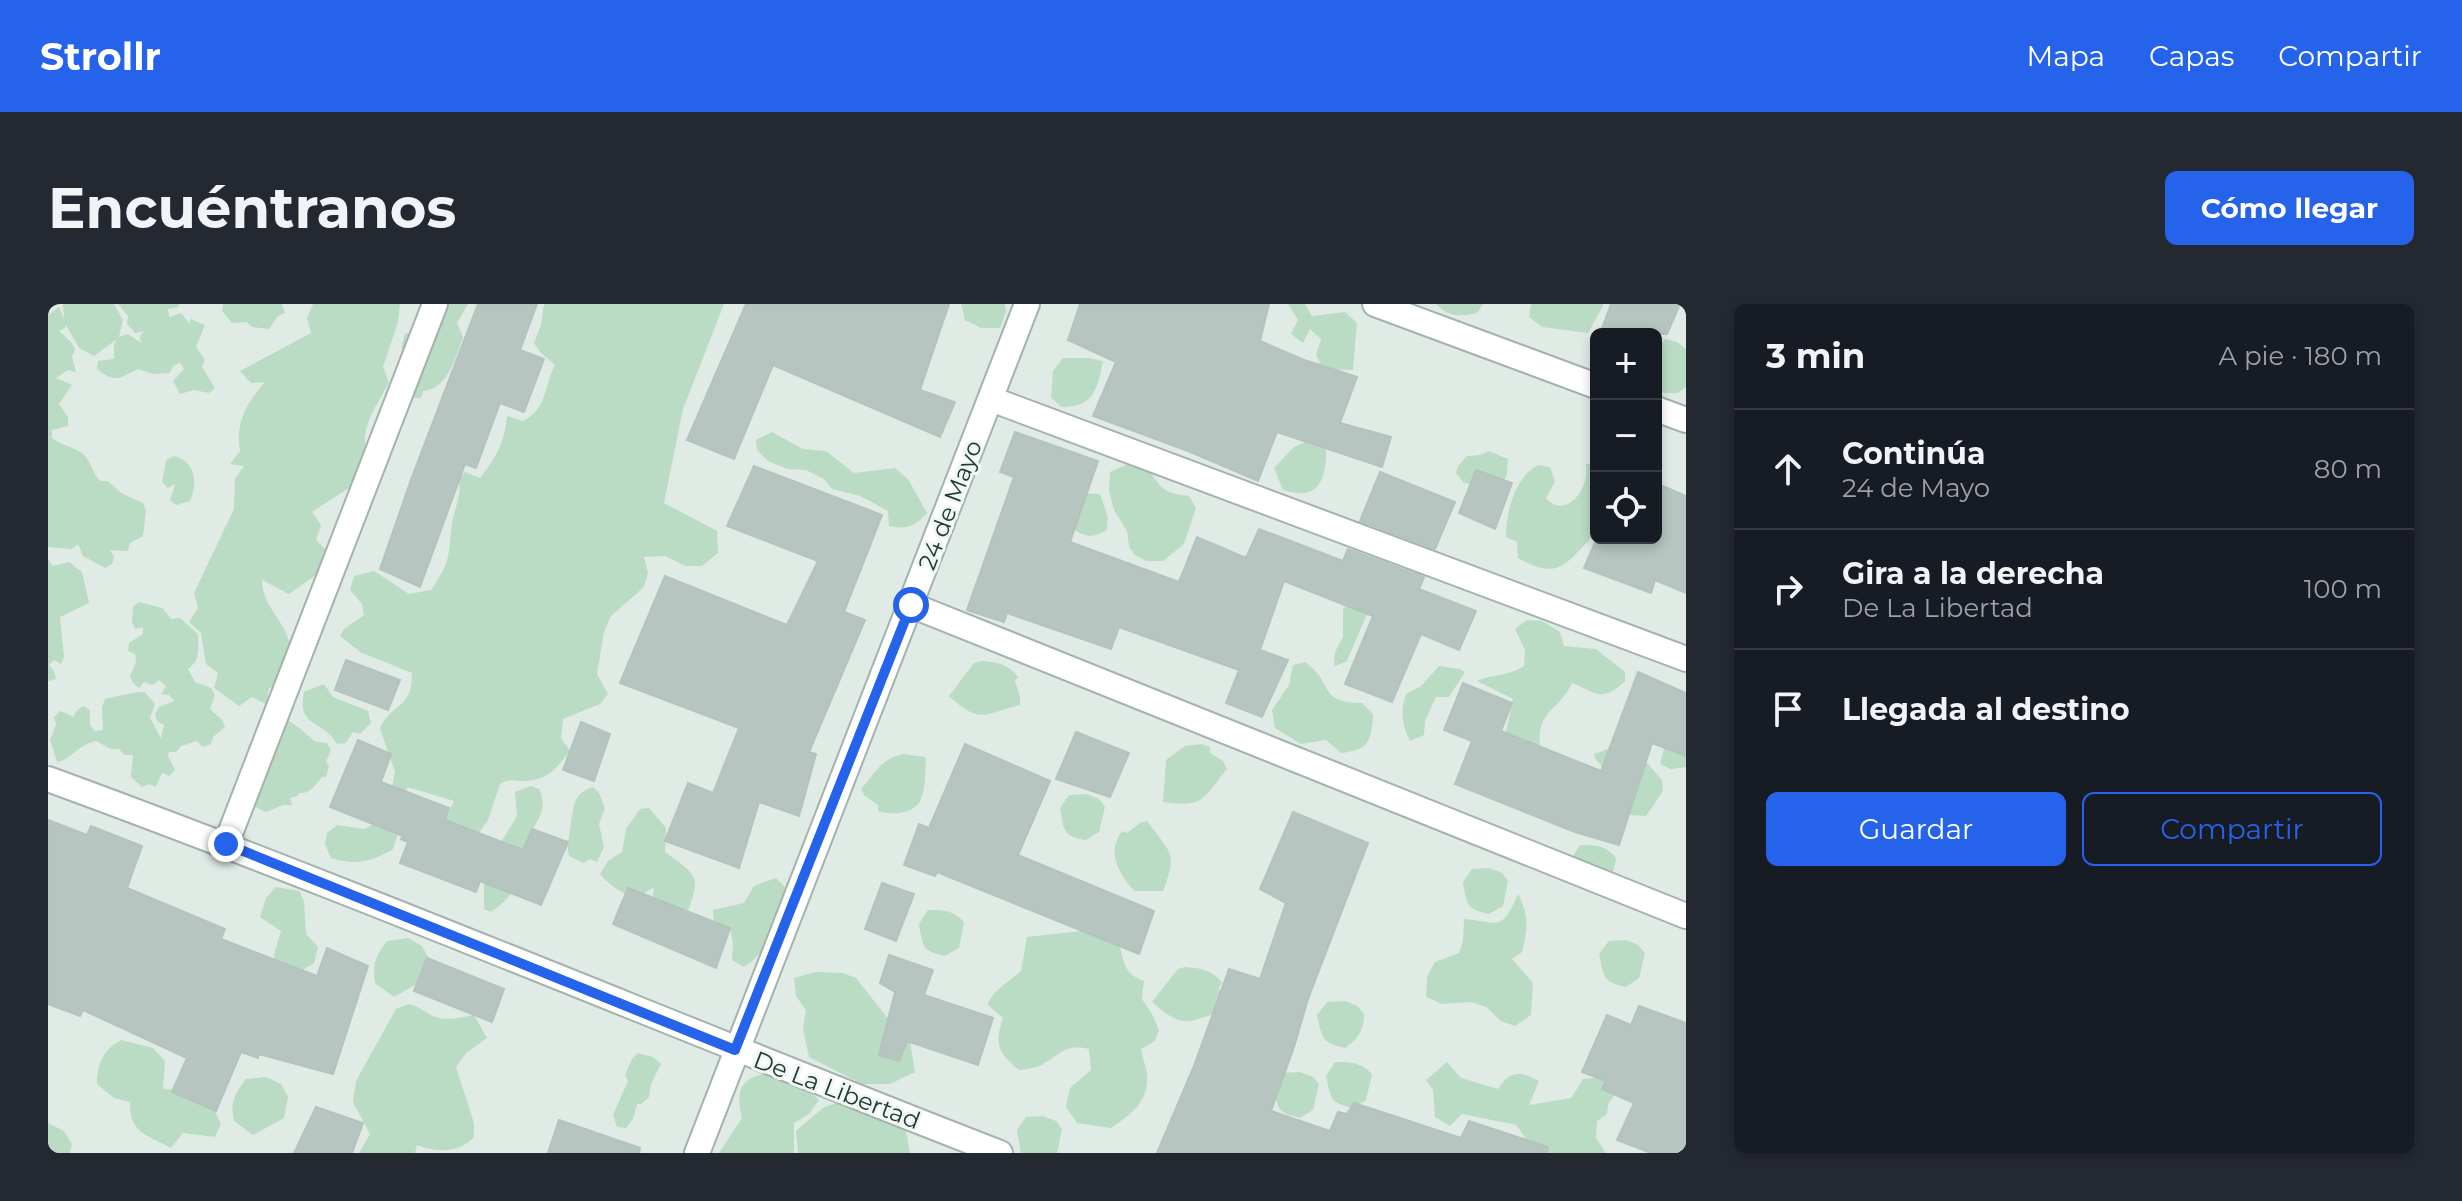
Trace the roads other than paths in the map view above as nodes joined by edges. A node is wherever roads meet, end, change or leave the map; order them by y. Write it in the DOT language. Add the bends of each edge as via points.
graph roads {
  1 [pos="435,304"];
  2 [pos="1027,304"];
  3 [pos="1375,304"];
  4 [pos="1590,384"];
  5 [pos="991,399"];
  6 [pos="1662,411"];
  7 [pos="1686,420"];
  8 [pos="911,605"];
  9 [pos="1686,659"];
  10 [pos="48,779"];
  11 [pos="226,844"];
  12 [pos="1686,916"];
  13 [pos="735,1050"];
  14 [pos="697,1153"];
  15 [pos="1000,1153"];
  1 -- 11 [label="street"];
  2 -- 5 [label="street, 24 de Mayo"];
  3 -- 4 [label="street"];
  5 -- 8 [label="street, 24 de Mayo"];
  5 -- 9 [label="street"];
  6 -- 7 [label="street"];
  8 -- 12 [label="street"];
  8 -- 13 [label="street, 24 de Mayo"];
  10 -- 11 [label="street, De La Libertad"];
  11 -- 13 [label="street, De La Libertad"];
  13 -- 14 [label="street, 24 de Mayo"];
  13 -- 15 [label="street, De La Libertad"];
}
